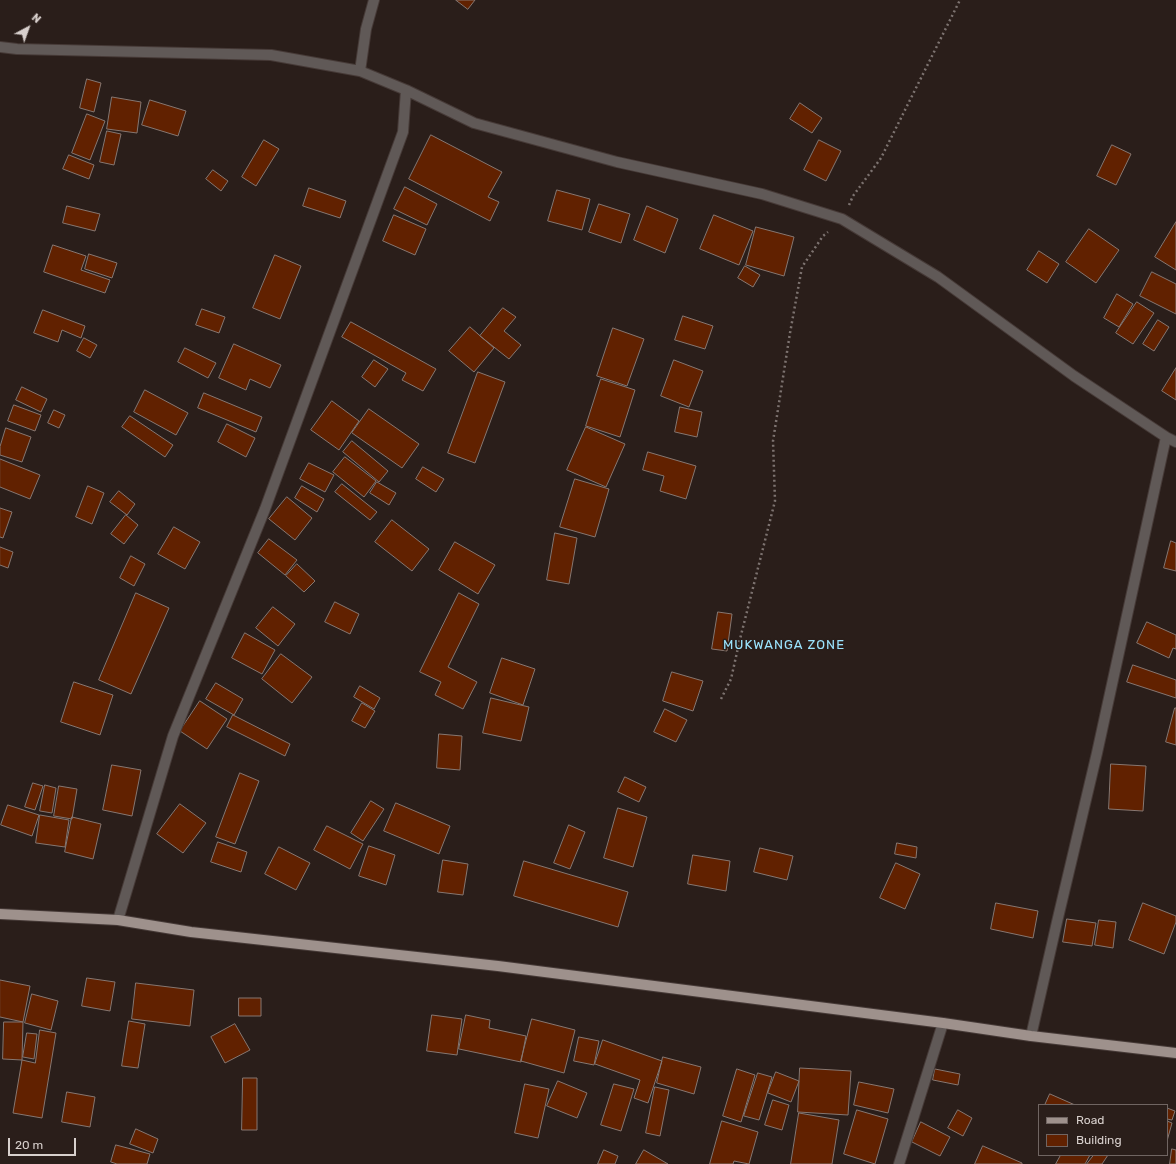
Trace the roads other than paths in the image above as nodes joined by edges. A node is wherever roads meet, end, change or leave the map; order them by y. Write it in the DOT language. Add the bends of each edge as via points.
graph roads {
  1 [pos="374,0"];
  2 [pos="0,47"];
  3 [pos="360,71"];
  4 [pos="406,90"];
  5 [pos="1166,437"];
  6 [pos="1176,442"];
  7 [pos="0,914"];
  8 [pos="118,920"];
  9 [pos="943,1023"];
  10 [pos="1031,1036"];
  11 [pos="1176,1053"];
  12 [pos="899,1164"];
  1 -- 3 [label="street" via="366,29"];
  2 -- 3 [label="street" via="271,55"];
  3 -- 4 [label="street"];
  4 -- 5 [label="street" via="474,123 617,162 762,194 842,219 938,278 1074,376"];
  4 -- 8 [label="street" via="403,132 264,509 173,736"];
  5 -- 6 [label="street"];
  5 -- 10 [label="street" via="1097,753"];
  7 -- 8 [label="main road"];
  8 -- 9 [label="main road" via="191,932 498,966"];
  9 -- 10 [label="main road"];
  9 -- 12 [label="street"];
  10 -- 11 [label="main road"];
}
